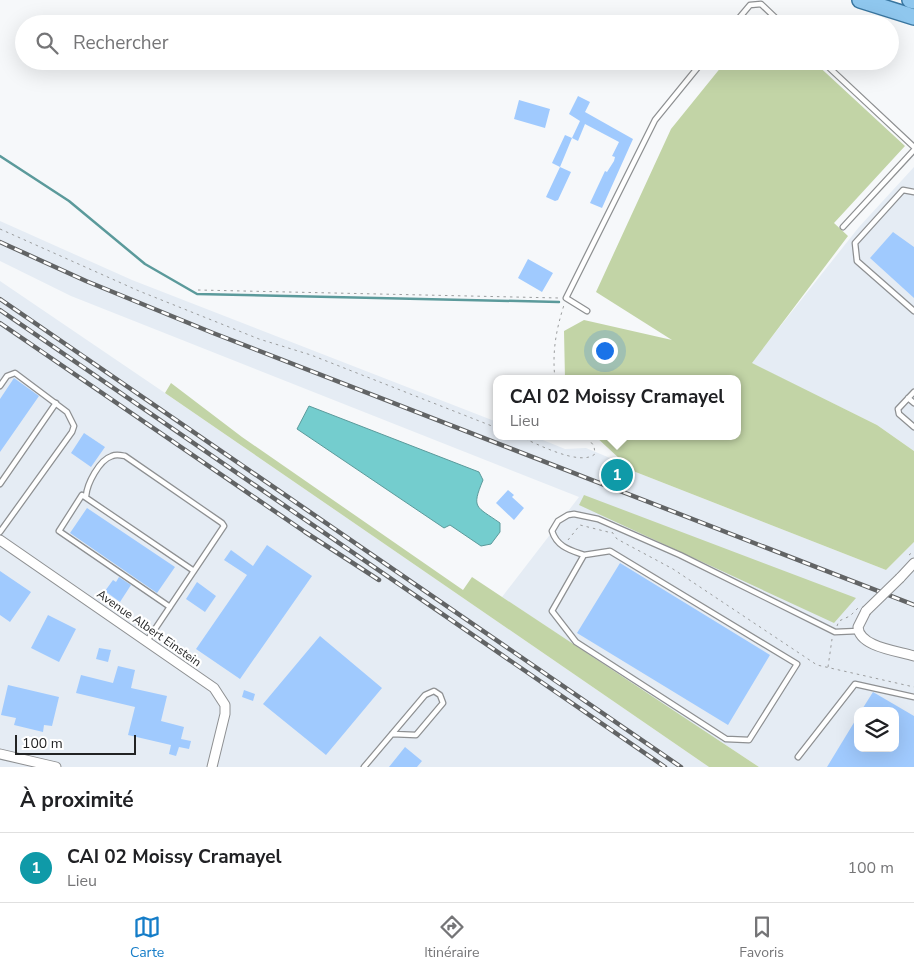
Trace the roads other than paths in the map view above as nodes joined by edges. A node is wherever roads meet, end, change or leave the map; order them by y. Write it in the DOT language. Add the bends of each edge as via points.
graph roads {
  1 [pos="860,0"];
  2 [pos="910,0"];
  3 [pos="914,1"];
  4 [pos="741,15"];
  5 [pos="773,15"];
  6 [pos="914,18"];
  7 [pos="696,70"];
  8 [pos="832,70"];
  9 [pos="914,148"];
  10 [pos="914,192"];
  11 [pos="843,227"];
  12 [pos="587,310"];
  13 [pos="914,311"];
  14 [pos="0,386"];
  15 [pos="914,392"];
  16 [pos="908,398"];
  17 [pos="56,403"];
  18 [pos="914,403"];
  19 [pos="914,428"];
  20 [pos="0,484"];
  21 [pos="86,496"];
  22 [pos="0,523"];
  23 [pos="2,530"];
  24 [pos="0,540"];
  25 [pos="584,555"];
  26 [pos="914,563"];
  27 [pos="194,571"];
  28 [pos="170,608"];
  29 [pos="858,631"];
  30 [pos="147,641"];
  31 [pos="914,656"];
  32 [pos="914,696"];
  33 [pos="392,734"];
  34 [pos="0,754"];
  35 [pos="798,756"];
  36 [pos="56,767"];
  37 [pos="212,767"];
  38 [pos="364,767"];
  1 -- 6 [label="main road"];
  2 -- 3 [label="main road"];
  4 -- 5 [label="lane" via="750,4 761,4"];
  7 -- 12 [label="lane" via="655,120 566,298"];
  8 -- 9 [label="lane"];
  9 -- 11 [label="lane"];
  10 -- 13 [label="lane" via="903,190 855,243 858,260"];
  14 -- 17 [label="lane" via="7,376 15,373"];
  15 -- 16 [label="lane"];
  16 -- 18 [label="lane"];
  16 -- 19 [label="lane" via="898,410"];
  17 -- 20 [label="lane"];
  17 -- 23 [label="lane" via="70,415 74,426 72,432"];
  21 -- 27 [label="lane"];
  21 -- 27 [label="lane" via="91,479 107,458 114,454 134,461 224,526"];
  21 -- 28 [label="lane" via="82,496 59,531"];
  22 -- 23 [label="lane"];
  24 -- 30 [label="street, Avenue Albert Einstein"];
  25 -- 25 [label="lane" via="552,611 576,642 726,739 749,740 797,664 610,551"];
  25 -- 29 [label="lane" via="563,547 556,540 552,531 563,518 574,514 610,524 835,632"];
  26 -- 29 [label="street, bridge" via="862,609"];
  27 -- 28 [label="lane"];
  28 -- 30 [label="lane"];
  29 -- 31 [label="street" via="870,643"];
  30 -- 37 [label="street, Avenue Albert Einstein" via="221,696 225,714"];
  32 -- 35 [label="lane" via="855,684"];
  33 -- 33 [label="lane" via="416,736 443,703 440,695 434,692 424,695"];
  33 -- 38 [label="lane"];
  34 -- 36 [label="street"];
}
